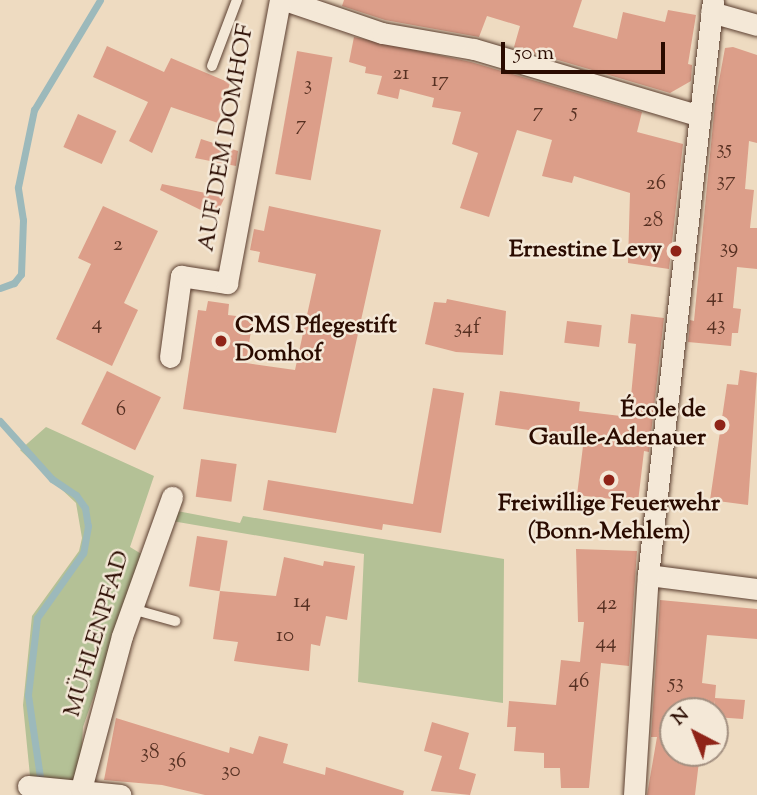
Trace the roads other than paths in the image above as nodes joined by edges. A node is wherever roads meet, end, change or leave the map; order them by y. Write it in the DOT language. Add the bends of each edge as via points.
graph roads {
  1 [pos="237,0"];
  2 [pos="283,0"];
  3 [pos="712,6"];
  4 [pos="757,25"];
  5 [pos="212,66"];
  6 [pos="700,116"];
  7 [pos="170,357"];
  8 [pos="172,498"];
  9 [pos="648,575"];
  10 [pos="757,589"];
  11 [pos="132,609"];
  12 [pos="175,621"];
  13 [pos="28,786"];
  14 [pos="81,789"];
  15 [pos="121,795"];
  16 [pos="634,795"];
  1 -- 5 [label="lane"];
  2 -- 6 [label="street" via="382,33 474,49"];
  2 -- 7 [label="street, AUF DEM DOMHOF" via="227,283 181,276"];
  3 -- 4 [label="street"];
  3 -- 6 [label="street"];
  6 -- 9 [label="street"];
  8 -- 11 [label="street, MÜHLENPFAD"];
  9 -- 10 [label="street"];
  9 -- 16 [label="street"];
  11 -- 12 [label="lane"];
  11 -- 14 [label="street, MÜHLENPFAD"];
  13 -- 14 [label="street"];
  14 -- 15 [label="street"];
}
